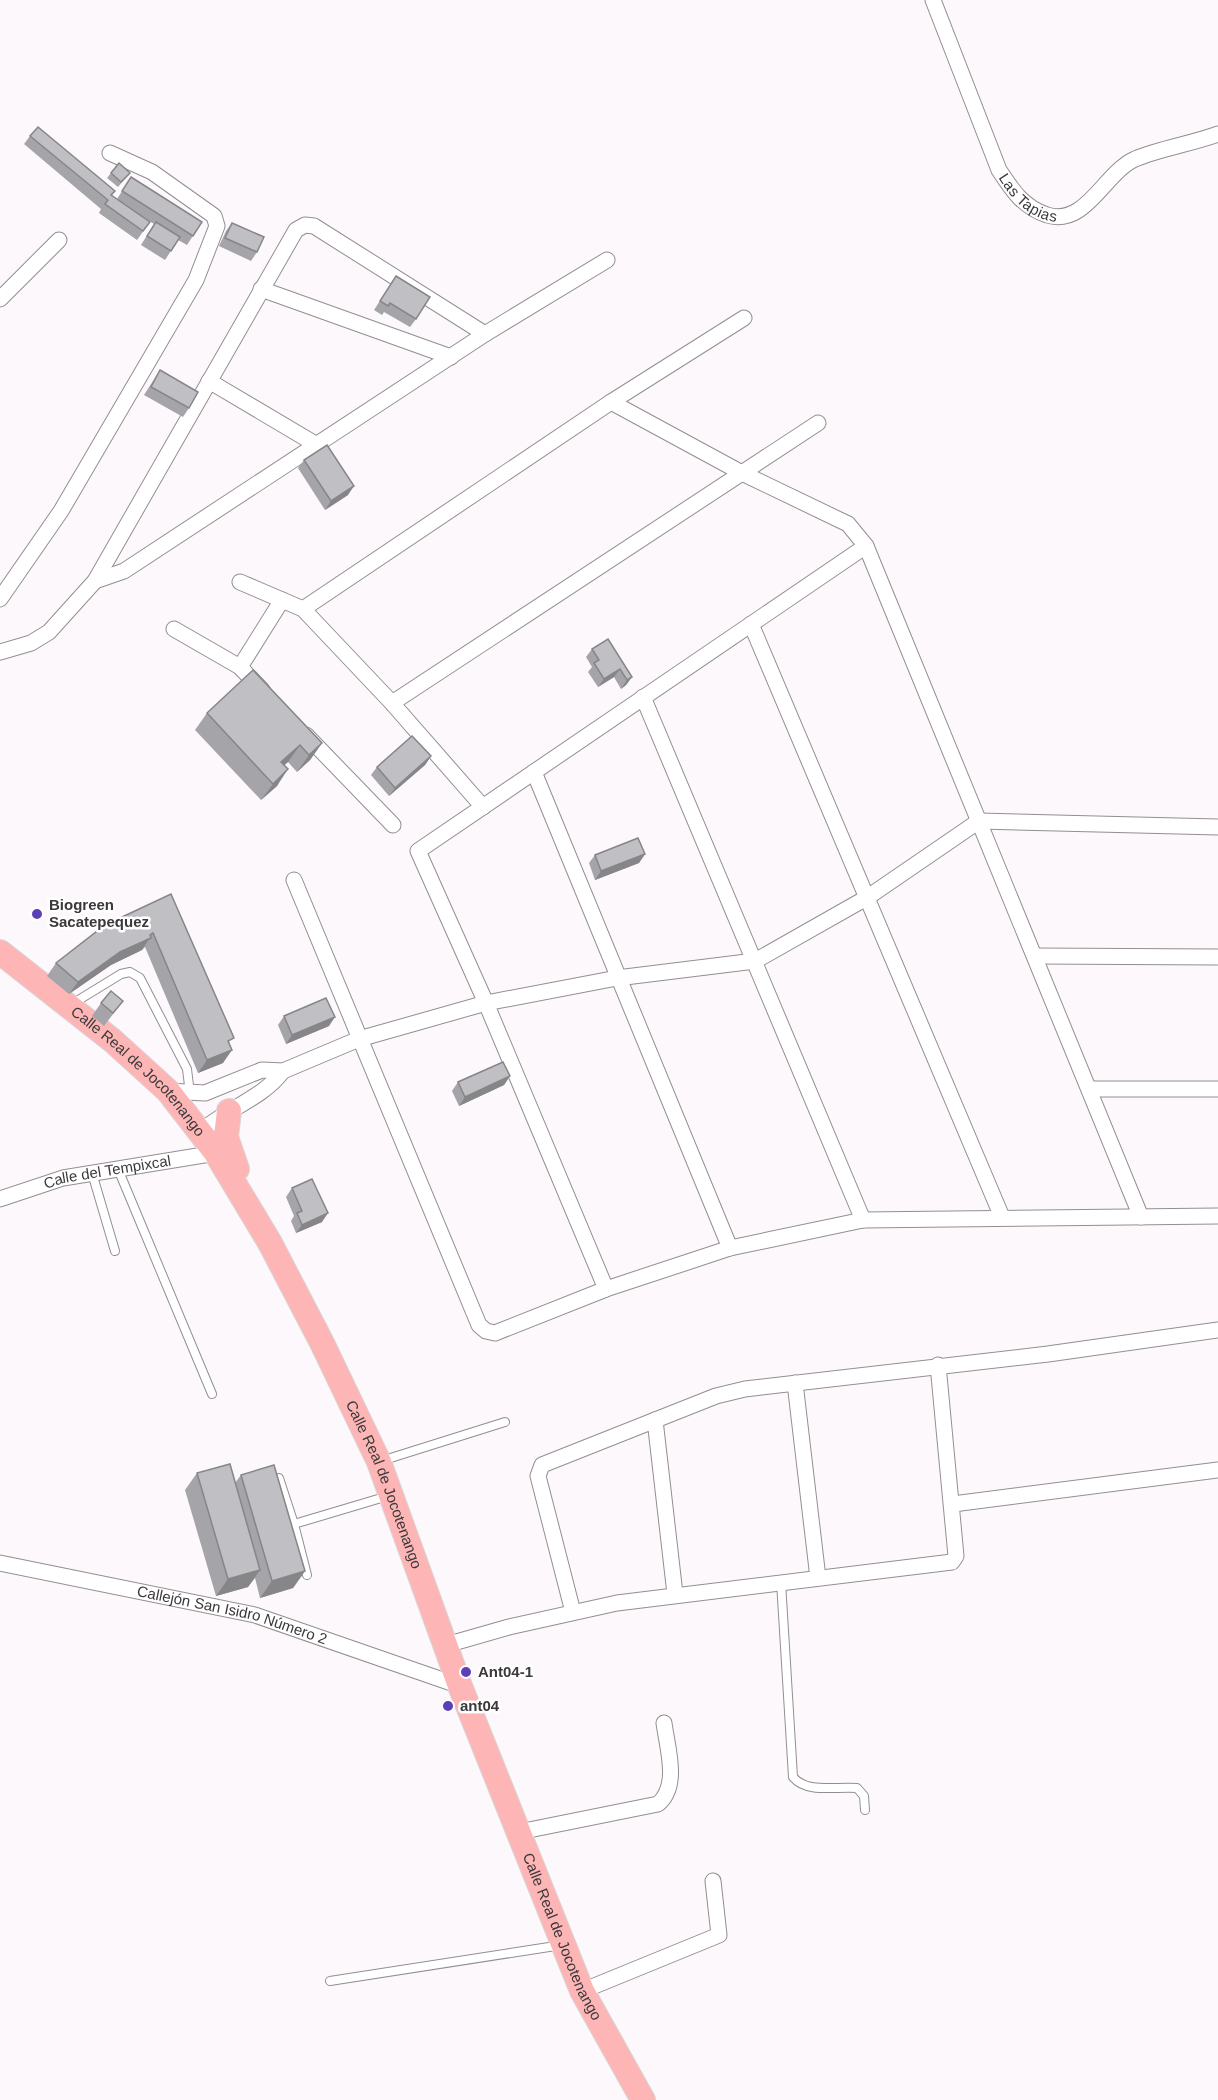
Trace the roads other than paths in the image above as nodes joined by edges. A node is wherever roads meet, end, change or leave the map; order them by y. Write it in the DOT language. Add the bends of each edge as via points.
graph roads {
  1 [pos="933,0"];
  2 [pos="1218,134"];
  3 [pos="110,153"];
  4 [pos="59,240"];
  5 [pos="607,260"];
  6 [pos="261,289"];
  7 [pos="0,299"];
  8 [pos="744,318"];
  9 [pos="485,334"];
  10 [pos="451,357"];
  11 [pos="209,381"];
  12 [pos="611,402"];
  13 [pos="818,423"];
  14 [pos="317,445"];
  15 [pos="742,473"];
  16 [pos="866,546"];
  17 [pos="95,581"];
  18 [pos="240,582"];
  19 [pos="0,599"];
  20 [pos="282,600"];
  21 [pos="303,609"];
  22 [pos="751,624"];
  23 [pos="174,629"];
  24 [pos="0,652"];
  25 [pos="240,667"];
  26 [pos="643,698"];
  27 [pos="272,700"];
  28 [pos="392,704"];
  29 [pos="297,725"];
  30 [pos="534,772"];
  31 [pos="483,807"];
  32 [pos="979,821"];
  33 [pos="393,825"];
  34 [pos="1218,827"];
  35 [pos="294,880"];
  36 [pos="868,897"];
  37 [pos="0,952"];
  38 [pos="1035,956"];
  39 [pos="1218,957"];
  40 [pos="755,961"];
  41 [pos="617,978"];
  42 [pos="486,1003"];
  43 [pos="68,1006"];
  44 [pos="359,1039"];
  45 [pos="283,1071"];
  46 [pos="241,1079"];
  47 [pos="1089,1089"];
  48 [pos="1218,1089"];
  49 [pos="179,1092"];
  50 [pos="251,1099"];
  51 [pos="229,1111"];
  52 [pos="200,1132"];
  53 [pos="216,1153"];
  54 [pos="118,1169"];
  55 [pos="92,1173"];
  56 [pos="0,1199"];
  57 [pos="1002,1216"];
  58 [pos="1218,1216"];
  59 [pos="1141,1217"];
  60 [pos="863,1220"];
  61 [pos="270,1243"];
  62 [pos="730,1248"];
  63 [pos="116,1251"];
  64 [pos="606,1289"];
  65 [pos="1218,1330"];
  66 [pos="938,1365"];
  67 [pos="795,1383"];
  68 [pos="212,1394"];
  69 [pos="655,1420"];
  70 [pos="505,1422"];
  71 [pos="379,1462"];
  72 [pos="1218,1470"];
  73 [pos="279,1478"];
  74 [pos="392,1494"];
  75 [pos="953,1504"];
  76 [pos="294,1524"];
  77 [pos="0,1563"];
  78 [pos="307,1575"];
  79 [pos="818,1578"];
  80 [pos="781,1582"];
  81 [pos="675,1594"];
  82 [pos="573,1612"];
  83 [pos="446,1645"];
  84 [pos="460,1686"];
  85 [pos="664,1723"];
  86 [pos="865,1810"];
  87 [pos="519,1832"];
  88 [pos="713,1881"];
  89 [pos="563,1945"];
  90 [pos="330,1982"];
  91 [pos="582,1991"];
  92 [pos="643,2100"];
  1 -- 2 [label="street, Las Tapias" via="999,170 1032,210 1058,219 1069,217 1134,160"];
  3 -- 19 [label="street" via="152,172 214,216 217,226 196,280 56,519"];
  4 -- 7 [label="street"];
  5 -- 9 [label="street"];
  6 -- 9 [label="street" via="297,230 305,225 314,226"];
  6 -- 10 [label="street"];
  6 -- 11 [label="street"];
  8 -- 12 [label="street"];
  9 -- 10 [label="street"];
  10 -- 14 [label="street"];
  11 -- 14 [label="street"];
  11 -- 17 [label="street"];
  12 -- 15 [label="street"];
  12 -- 21 [label="street"];
  13 -- 15 [label="street"];
  14 -- 17 [label="street" via="124,571"];
  15 -- 16 [label="street" via="848,524"];
  15 -- 28 [label="street"];
  16 -- 22 [label="street"];
  16 -- 32 [label="street"];
  17 -- 24 [label="street" via="49,632 32,643"];
  18 -- 20 [label="street"];
  20 -- 21 [label="street"];
  20 -- 25 [label="street"];
  21 -- 28 [label="street"];
  22 -- 26 [label="street"];
  22 -- 36 [label="street"];
  23 -- 25 [label="street"];
  25 -- 27 [label="street"];
  26 -- 30 [label="street"];
  26 -- 40 [label="street"];
  28 -- 31 [label="street"];
  29 -- 33 [label="street"];
  30 -- 31 [label="street"];
  30 -- 41 [label="street"];
  31 -- 42 [label="street" via="418,851"];
  32 -- 34 [label="street"];
  32 -- 36 [label="street"];
  32 -- 38 [label="street"];
  35 -- 44 [label="street"];
  36 -- 40 [label="street"];
  36 -- 57 [label="street"];
  37 -- 43 [label="main road, Calle Real de Jocotenango"];
  38 -- 39 [label="street"];
  38 -- 47 [label="street"];
  40 -- 41 [label="street"];
  40 -- 60 [label="street"];
  41 -- 42 [label="street"];
  41 -- 62 [label="street"];
  42 -- 44 [label="street"];
  42 -- 64 [label="street"];
  43 -- 49 [label="main road, Calle Real de Jocotenango"];
  43 -- 49 [label="lane" via="121,974 134,973 187,1069"];
  44 -- 45 [label="street"];
  44 -- 64 [label="street" via="479,1325 495,1333"];
  45 -- 46 [label="street" via="262,1071"];
  45 -- 50 [label="street" via="272,1086"];
  46 -- 49 [label="street" via="205,1093"];
  46 -- 50 [label="street"];
  47 -- 48 [label="street"];
  47 -- 59 [label="street"];
  49 -- 52 [label="main road, Calle Real de Jocotenango"];
  50 -- 51 [label="street"];
  51 -- 52 [label="street"];
  51 -- 61 [label="main road" via="228,1150"];
  52 -- 53 [label="main road, Calle Real de Jocotenango"];
  53 -- 54 [label="street, Calle del Tempixcal"];
  53 -- 61 [label="main road, Calle Real de Jocotenango"];
  54 -- 55 [label="street, Calle del Tempixcal"];
  54 -- 68 [label="lane"];
  55 -- 56 [label="street, Calle del Tempixcal" via="63,1178"];
  55 -- 63 [label="lane"];
  57 -- 59 [label="street"];
  57 -- 60 [label="street"];
  58 -- 59 [label="street"];
  60 -- 62 [label="street"];
  61 -- 71 [label="main road, Calle Real de Jocotenango"];
  62 -- 64 [label="street"];
  65 -- 66 [label="street"];
  66 -- 67 [label="street"];
  66 -- 75 [label="street"];
  67 -- 69 [label="street" via="716,1396"];
  67 -- 79 [label="street"];
  69 -- 81 [label="street"];
  69 -- 82 [label="street" via="542,1465 538,1470"];
  70 -- 71 [label="lane"];
  71 -- 74 [label="main road, Calle Real de Jocotenango"];
  72 -- 75 [label="street"];
  73 -- 76 [label="lane"];
  74 -- 76 [label="lane"];
  74 -- 83 [label="main road, Calle Real de Jocotenango"];
  75 -- 79 [label="street" via="956,1556 952,1562"];
  76 -- 78 [label="lane"];
  77 -- 84 [label="street, Callejón San Isidro Número 2" via="255,1615"];
  79 -- 80 [label="street"];
  80 -- 81 [label="street"];
  80 -- 86 [label="lane" via="793,1777 808,1787 857,1788 864,1796"];
  81 -- 82 [label="street"];
  82 -- 83 [label="street"];
  83 -- 84 [label="main road, Calle Real de Jocotenango"];
  84 -- 87 [label="main road, Calle Real de Jocotenango"];
  85 -- 87 [label="street" via="670,1782 658,1804"];
  87 -- 89 [label="main road, Calle Real de Jocotenango"];
  88 -- 91 [label="street" via="719,1935"];
  89 -- 90 [label="lane"];
  89 -- 91 [label="main road, Calle Real de Jocotenango"];
  91 -- 92 [label="main road, Calle Real de Jocotenango"];
}
